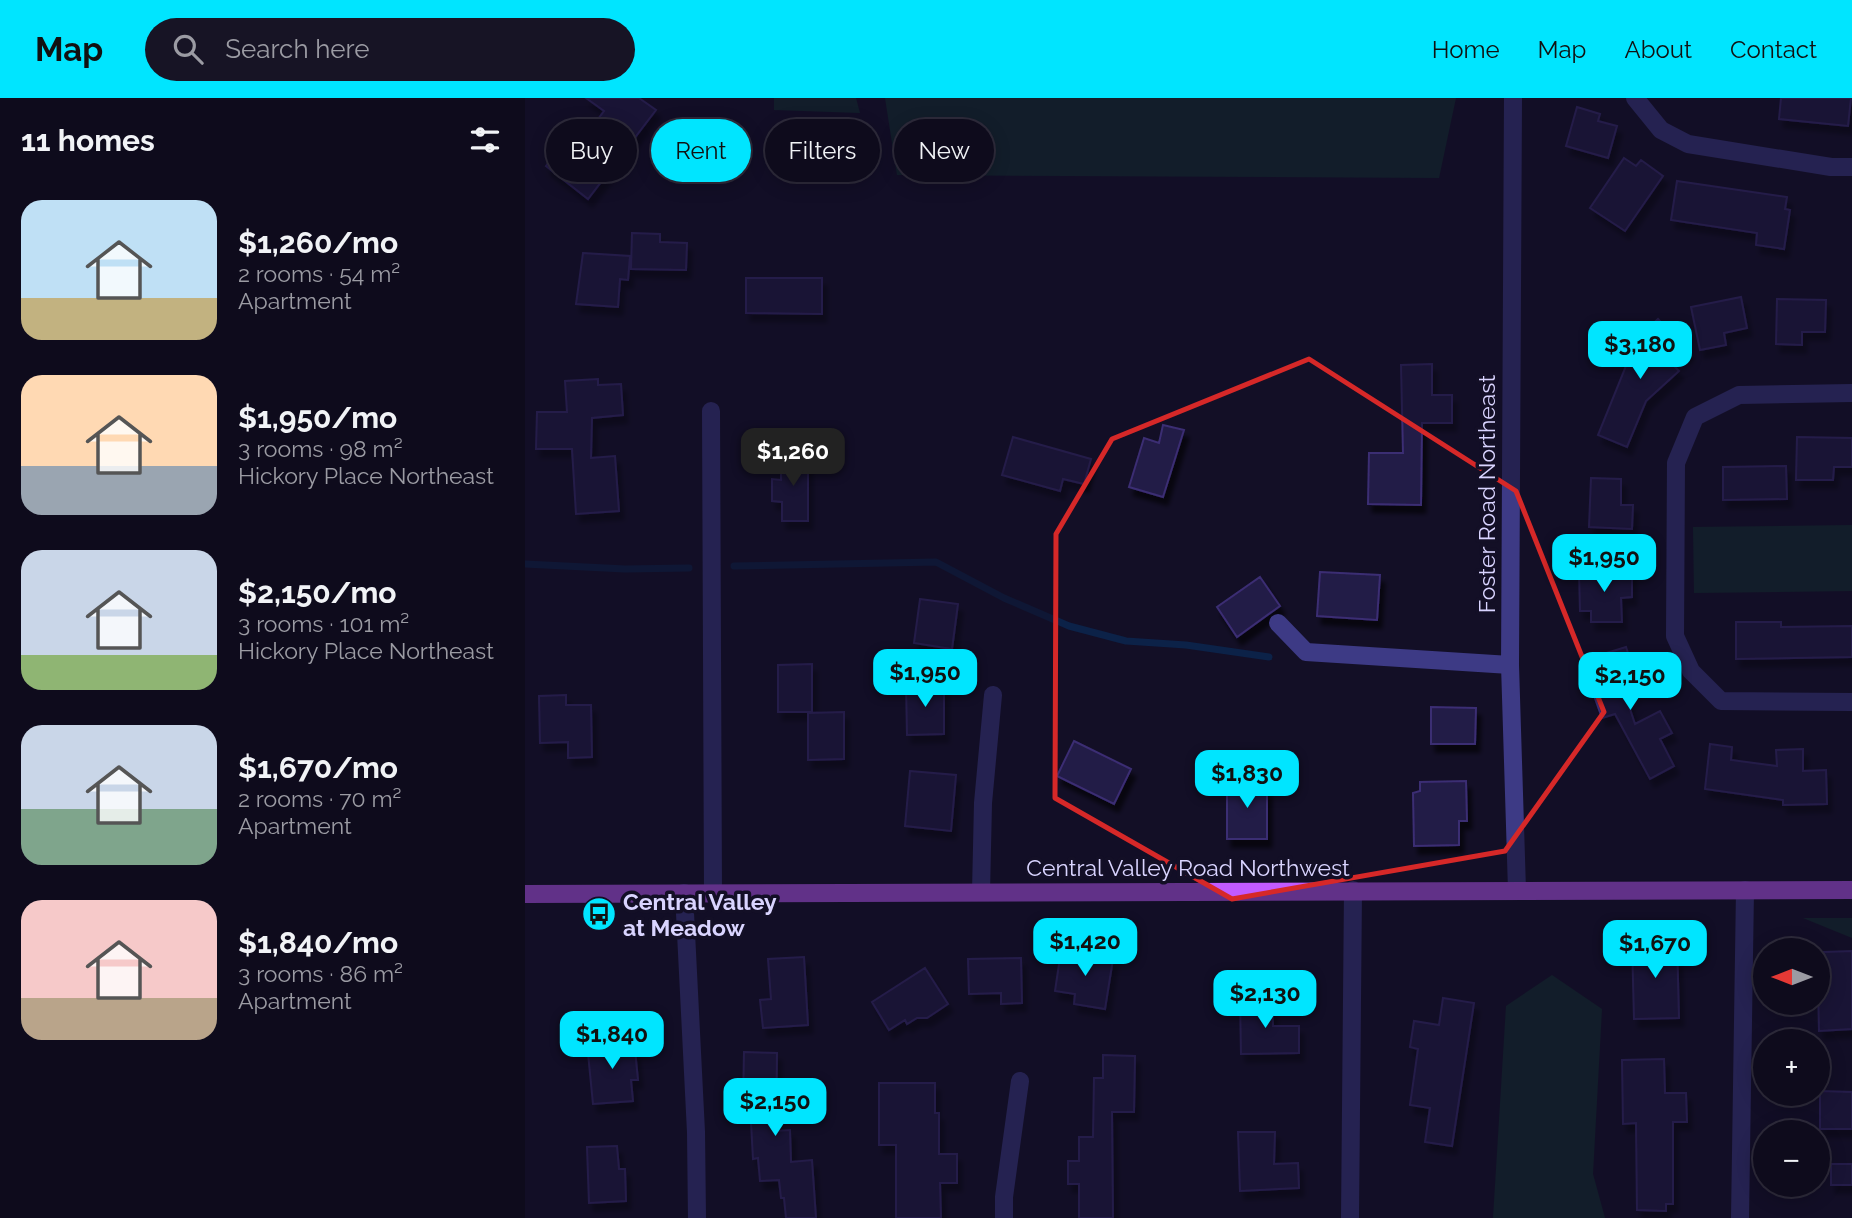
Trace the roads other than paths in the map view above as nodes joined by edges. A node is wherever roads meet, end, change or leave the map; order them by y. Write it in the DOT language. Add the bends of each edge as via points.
graph roads {
  1 [pos="1513,98"];
  2 [pos="1635,98"];
  3 [pos="1852,167"];
  4 [pos="1852,393"];
  5 [pos="711,411"];
  6 [pos="1278,623"];
  7 [pos="1510,665"];
  8 [pos="993,695"];
  9 [pos="1852,702"];
  10 [pos="1353,890"];
  11 [pos="1517,890"];
  12 [pos="1745,890"];
  13 [pos="1852,890"];
  14 [pos="981,892"];
  15 [pos="684,893"];
  16 [pos="713,893"];
  17 [pos="525,894"];
  18 [pos="1020,1082"];
  19 [pos="697,1218"];
  20 [pos="1004,1218"];
  21 [pos="1350,1218"];
  22 [pos="1740,1218"];
  1 -- 7 [label="street, Foster Road Northeast"];
  2 -- 3 [label="street" via="1661,130 1688,144"];
  4 -- 9 [label="street" via="1739,395 1695,417 1676,463 1675,636 1691,671 1721,701"];
  5 -- 16 [label="street"];
  6 -- 7 [label="street" via="1306,652"];
  7 -- 11 [label="street, Foster Road Northeast"];
  8 -- 14 [label="street"];
  10 -- 11 [label="main road, Central Valley Road Northwest"];
  10 -- 14 [label="main road, Central Valley Road Northwest"];
  10 -- 21 [label="street"];
  11 -- 12 [label="main road, Central Valley Road Northwest"];
  12 -- 13 [label="main road, Central Valley Road Northwest"];
  12 -- 22 [label="street"];
  14 -- 16 [label="main road, Central Valley Road Northwest"];
  15 -- 16 [label="main road, Central Valley Road Northwest"];
  15 -- 17 [label="main road, Central Valley Road Northwest"];
  15 -- 19 [label="street"];
  18 -- 20 [label="street"];
}
